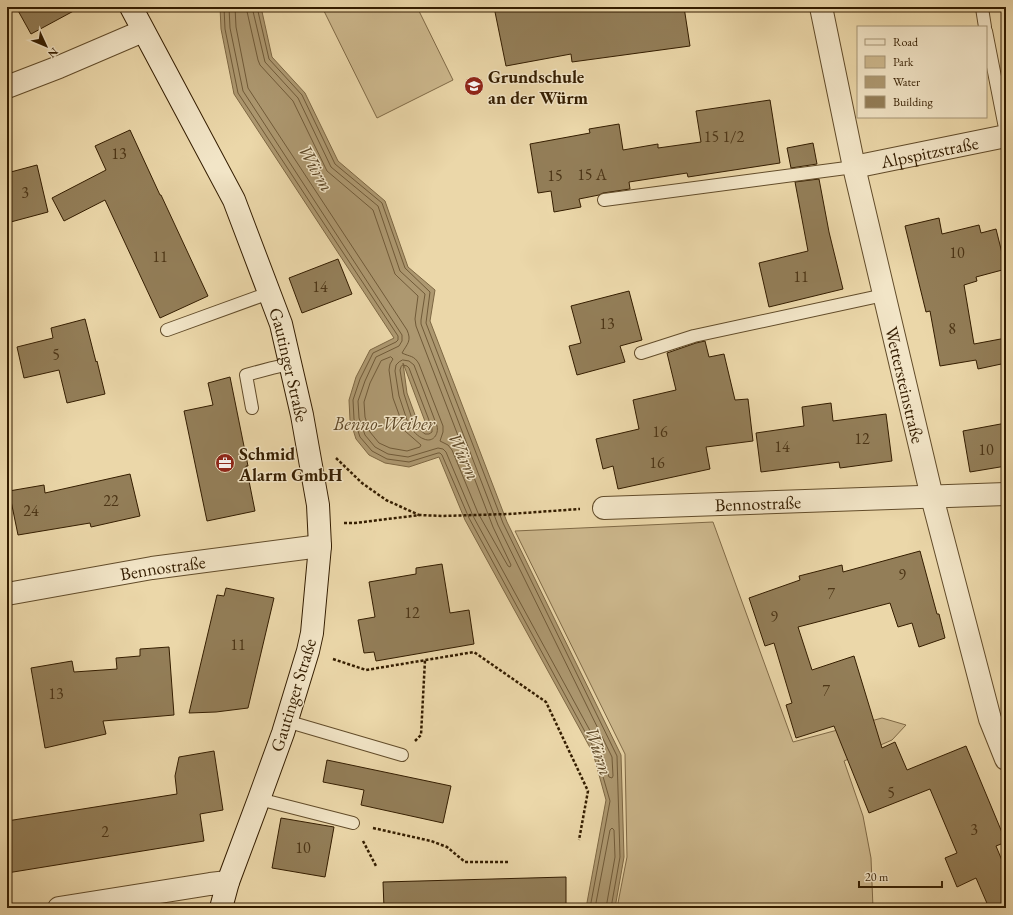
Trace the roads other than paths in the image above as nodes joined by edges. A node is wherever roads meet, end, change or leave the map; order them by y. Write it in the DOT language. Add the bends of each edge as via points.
graph roads {
  1 [pos="131,7"];
  2 [pos="821,7"];
  3 [pos="982,8"];
  4 [pos="985,26"];
  5 [pos="143,31"];
  6 [pos="987,36"];
  7 [pos="7,87"];
  8 [pos="1006,133"];
  9 [pos="1006,136"];
  10 [pos="854,167"];
  11 [pos="604,200"];
  12 [pos="269,293"];
  13 [pos="884,295"];
  14 [pos="167,330"];
  15 [pos="641,353"];
  16 [pos="290,364"];
  17 [pos="252,408"];
  18 [pos="1006,494"];
  19 [pos="932,497"];
  20 [pos="604,508"];
  21 [pos="319,535"];
  22 [pos="7,594"];
  23 [pos="286,721"];
  24 [pos="402,755"];
  25 [pos="1006,759"];
  26 [pos="259,799"];
  27 [pos="353,823"];
  28 [pos="228,882"];
  29 [pos="60,908"];
  30 [pos="221,908"];
  1 -- 5 [label="street, Gautinger Straße"];
  2 -- 10 [label="street, Wettersteinstraße"];
  3 -- 4 [label="lane"];
  5 -- 7 [label="street"];
  5 -- 12 [label="street, Gautinger Straße" via="234,200"];
  6 -- 8 [label="lane"];
  9 -- 10 [label="street, Alpspitzstraße"];
  10 -- 11 [label="lane"];
  10 -- 13 [label="street, Wettersteinstraße"];
  12 -- 14 [label="lane"];
  12 -- 16 [label="street, Gautinger Straße" via="281,324"];
  13 -- 15 [label="lane" via="694,336"];
  13 -- 19 [label="street, Wettersteinstraße"];
  16 -- 17 [label="lane" via="246,375"];
  16 -- 21 [label="street, Gautinger Straße" via="318,505"];
  18 -- 19 [label="street, Bennostraße"];
  19 -- 20 [label="street, Bennostraße"];
  19 -- 25 [label="street, Wettersteinstraße" via="990,719"];
  21 -- 22 [label="street, Bennostraße"];
  21 -- 23 [label="street, Gautinger Straße" via="312,633"];
  23 -- 24 [label="lane"];
  23 -- 26 [label="street, Gautinger Straße"];
  26 -- 27 [label="lane"];
  26 -- 28 [label="street, Gautinger Straße"];
  28 -- 29 [label="street"];
  28 -- 30 [label="street, Gautinger Straße"];
}
